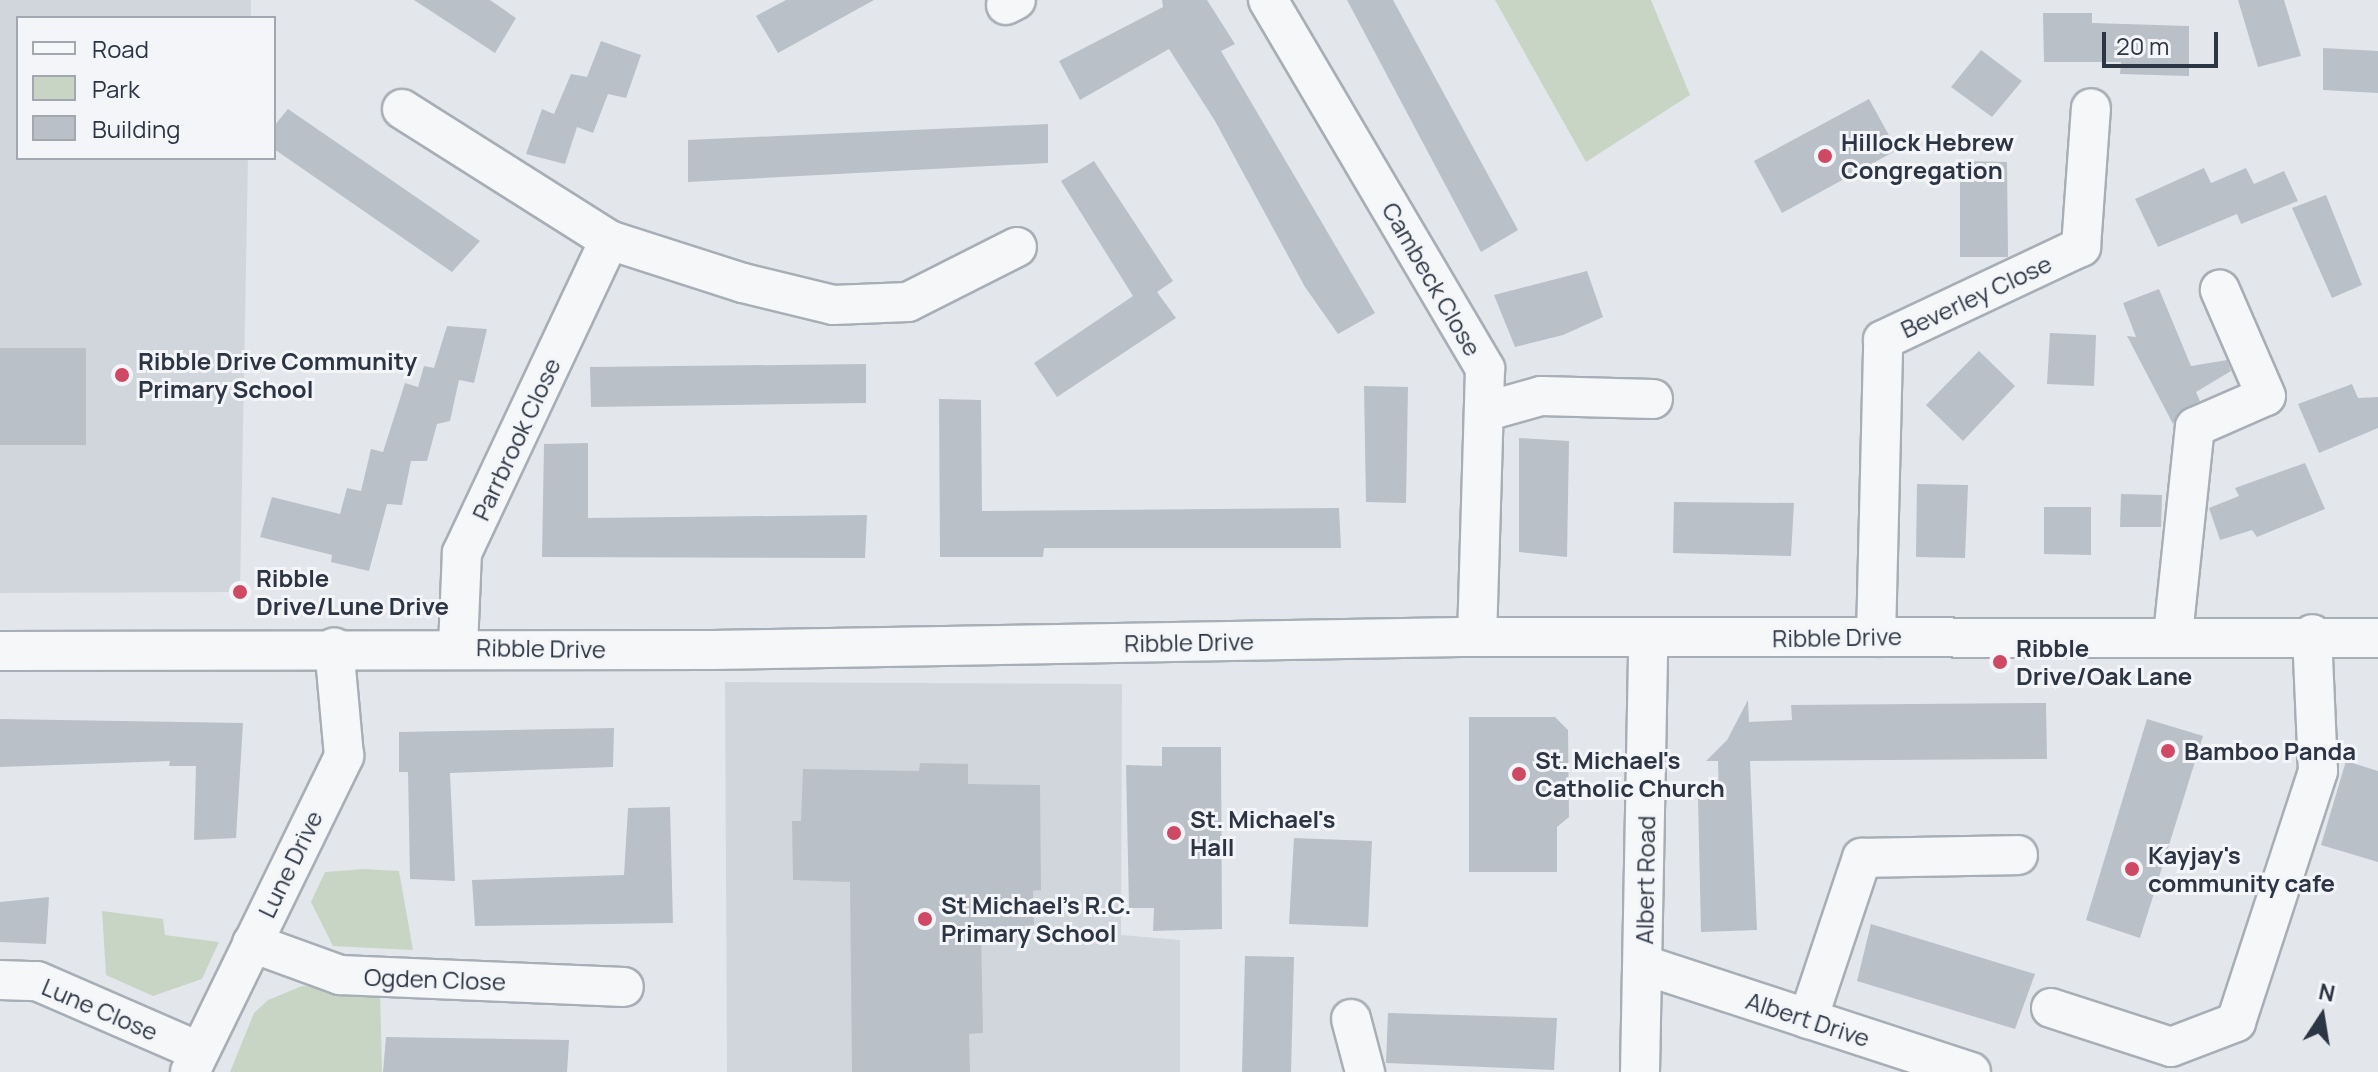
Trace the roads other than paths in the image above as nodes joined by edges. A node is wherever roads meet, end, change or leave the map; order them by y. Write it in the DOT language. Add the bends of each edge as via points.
graph roads {
  1 [pos="1268,0"];
  2 [pos="2091,108"];
  3 [pos="402,109"];
  4 [pos="609,240"];
  5 [pos="1017,247"];
  6 [pos="2220,290"];
  7 [pos="1653,399"];
  8 [pos="1484,412"];
  9 [pos="2312,634"];
  10 [pos="2173,635"];
  11 [pos="1477,637"];
  12 [pos="1876,637"];
  13 [pos="2378,638"];
  14 [pos="1648,641"];
  15 [pos="334,647"];
  16 [pos="458,647"];
  17 [pos="0,651"];
  18 [pos="2018,855"];
  19 [pos="252,943"];
  20 [pos="1644,965"];
  21 [pos="0,980"];
  22 [pos="624,987"];
  23 [pos="2051,1008"];
  24 [pos="1351,1019"];
  25 [pos="1808,1019"];
  26 [pos="194,1062"];
  27 [pos="1365,1072"];
  28 [pos="1640,1072"];
  29 [pos="1971,1072"];
  1 -- 8 [label="street, Cambeck Close" via="1485,369"];
  2 -- 12 [label="street, Beverley Close" via="2081,247 1883,340"];
  3 -- 4 [label="street"];
  4 -- 5 [label="street" via="833,305 908,302"];
  4 -- 16 [label="street, Parrbrook Close" via="462,553"];
  6 -- 10 [label="street" via="2266,396 2195,427"];
  7 -- 8 [label="street" via="1541,396"];
  8 -- 11 [label="street, Cambeck Close"];
  9 -- 10 [label="street, Ribble Drive"];
  9 -- 13 [label="street, Ribble Drive"];
  9 -- 23 [label="street" via="2318,771 2236,1022 2171,1047"];
  10 -- 12 [label="street, Ribble Drive"];
  11 -- 14 [label="street, Ribble Drive"];
  11 -- 16 [label="street, Ribble Drive" via="712,650"];
  12 -- 14 [label="street, Ribble Drive"];
  14 -- 20 [label="street, Albert Road"];
  15 -- 16 [label="street, Ribble Drive"];
  15 -- 17 [label="street, Ribble Drive"];
  15 -- 19 [label="street, Lune Drive" via="344,756"];
  18 -- 25 [label="street" via="1862,858"];
  19 -- 22 [label="street, Ogden Close" via="340,975"];
  19 -- 26 [label="street, Lune Drive"];
  20 -- 25 [label="street, Albert Drive"];
  20 -- 28 [label="street, Albert Road"];
  21 -- 26 [label="street, Lune Close" via="37,981"];
  24 -- 27 [label="street"];
  25 -- 29 [label="street, Albert Drive"];
}
